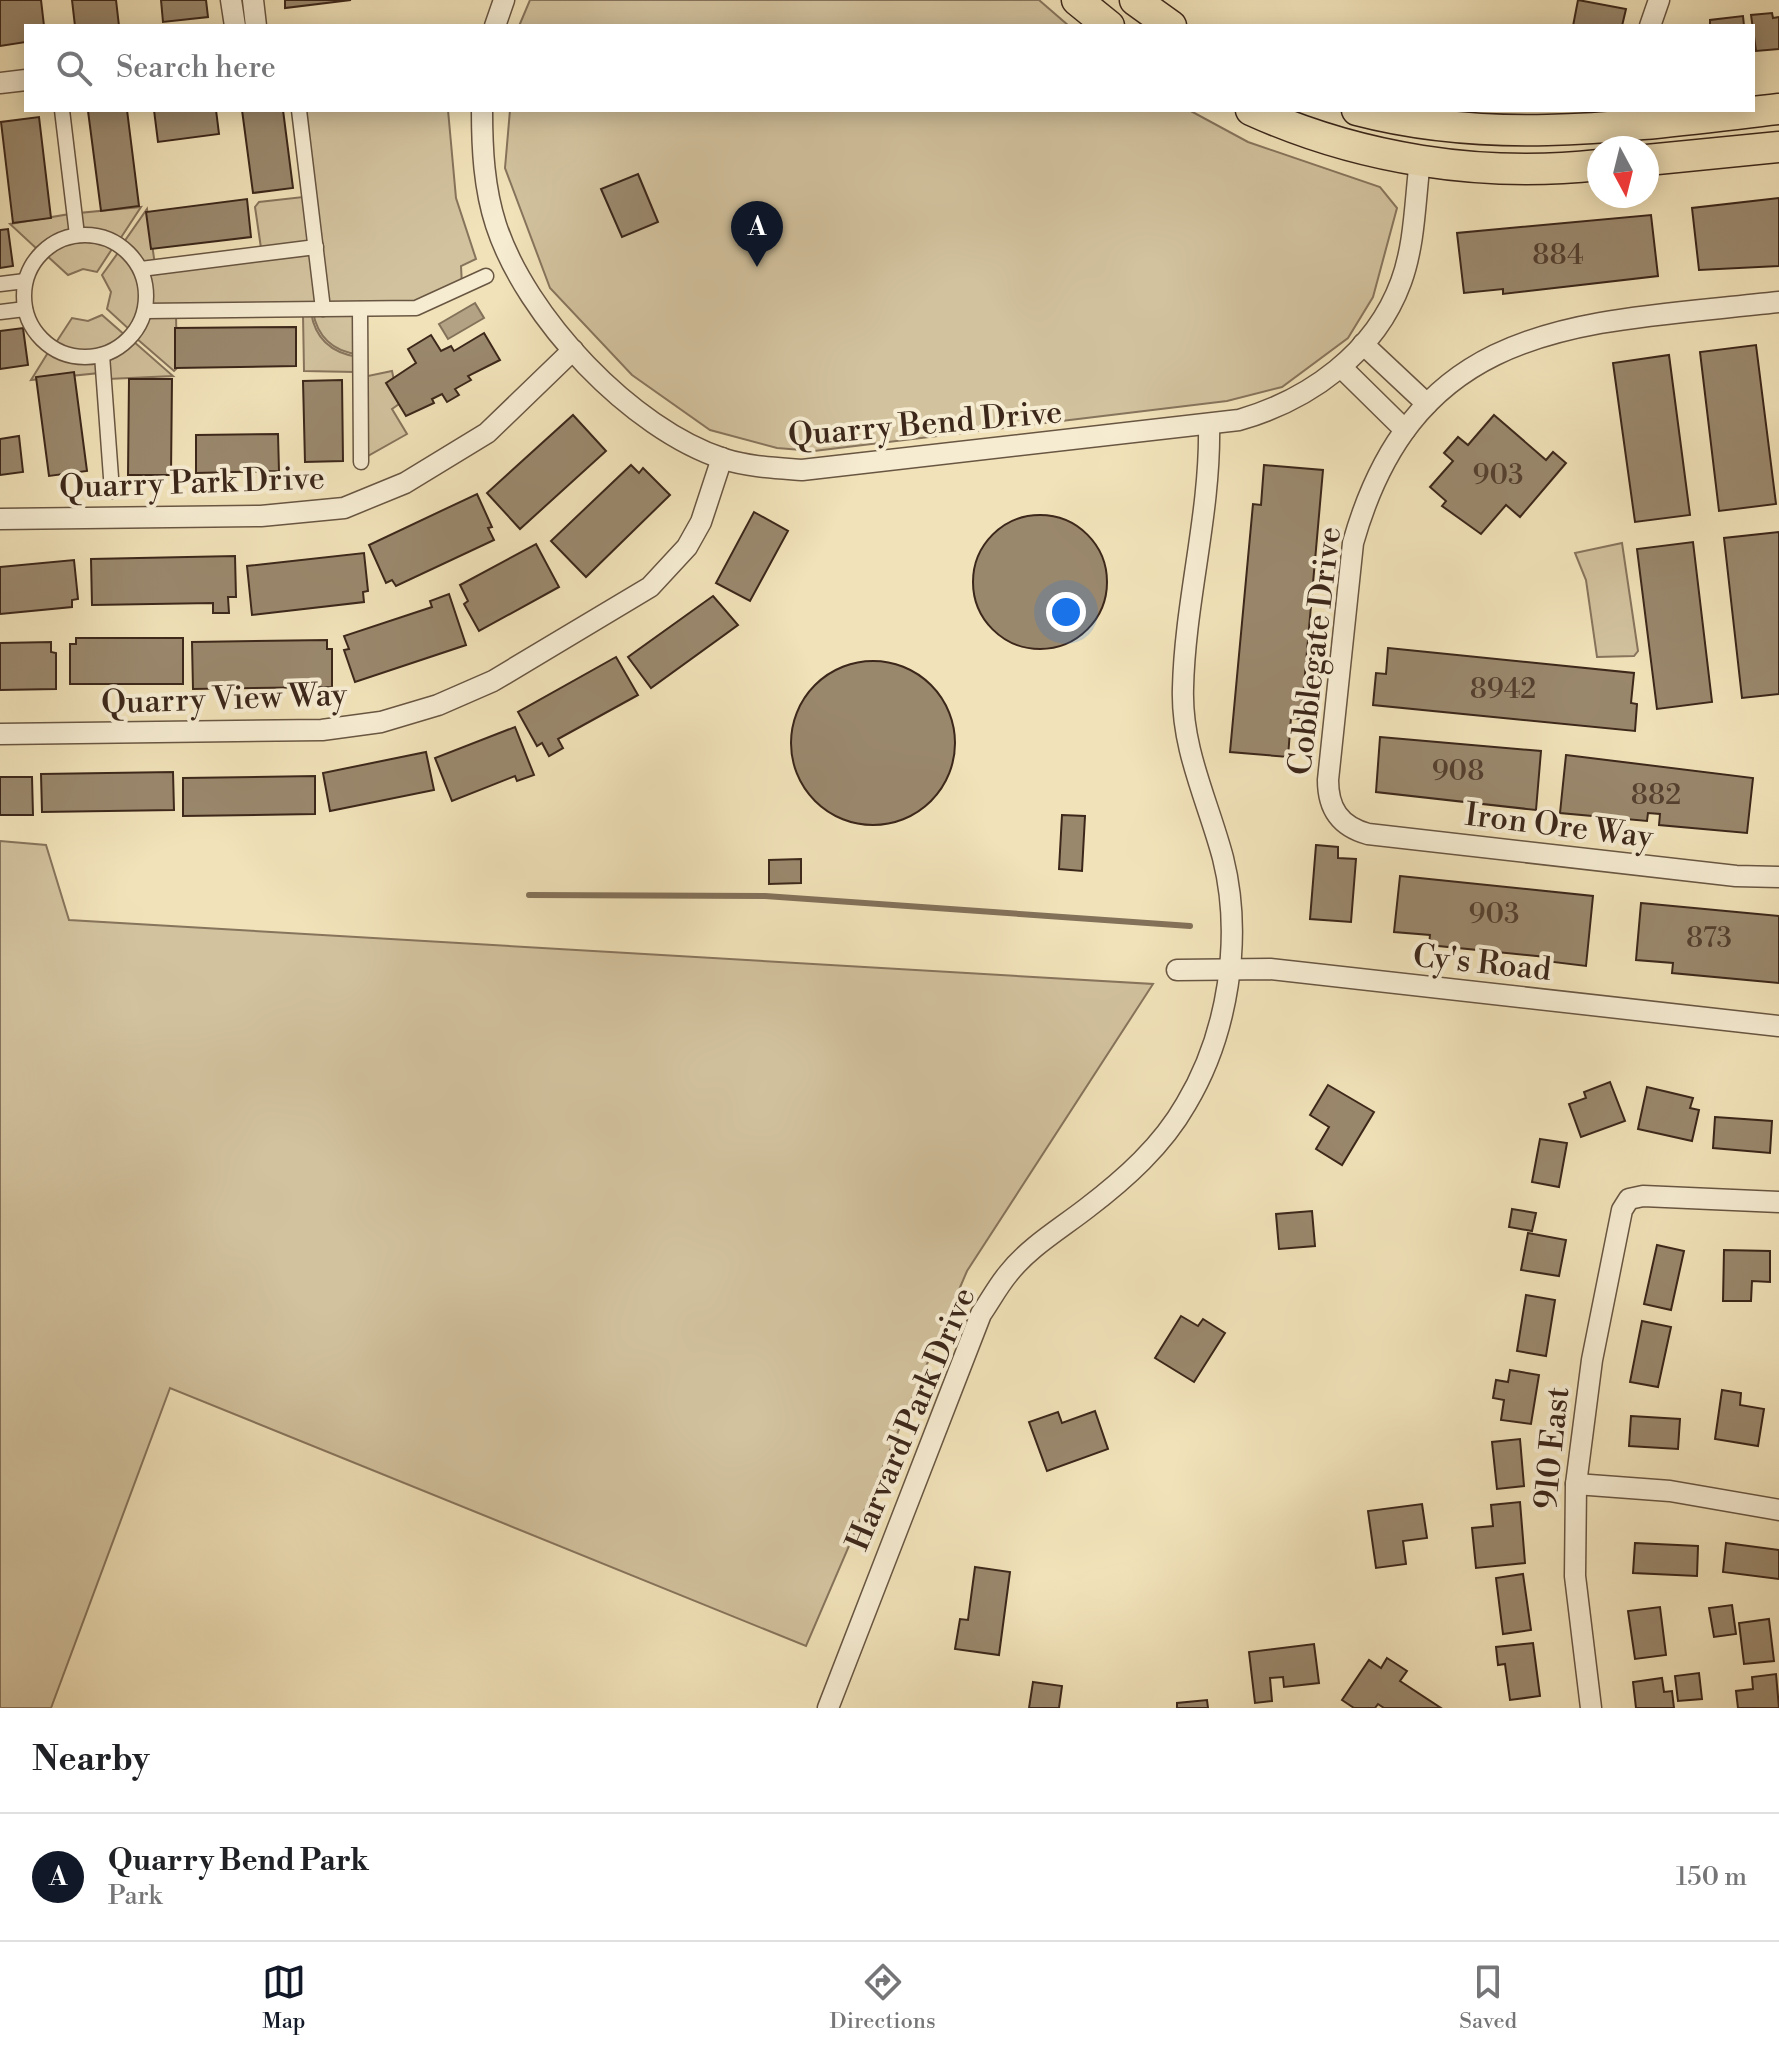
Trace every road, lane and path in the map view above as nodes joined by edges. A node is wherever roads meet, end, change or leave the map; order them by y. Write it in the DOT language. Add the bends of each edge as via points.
graph roads {
  1 [pos="231,0"];
  2 [pos="253,0"];
  3 [pos="504,0"];
  4 [pos="1077,0"];
  5 [pos="1135,0"];
  6 [pos="1659,0"];
  7 [pos="235,24"];
  8 [pos="256,24"];
  9 [pos="496,24"];
  10 [pos="1107,24"];
  11 [pos="1168,24"];
  12 [pos="1651,24"];
  13 [pos="24,80"];
  14 [pos="0,83"];
  15 [pos="1779,109"];
  16 [pos="1755,111"];
  17 [pos="62,112"];
  18 [pos="299,112"];
  19 [pos="482,112"];
  20 [pos="1256,112"];
  21 [pos="1367,112"];
  22 [pos="1748,112"];
  23 [pos="1779,147"];
  24 [pos="1659,159"];
  25 [pos="1420,160"];
  26 [pos="1587,166"];
  27 [pos="77,235"];
  28 [pos="316,247"];
  29 [pos="141,269"];
  30 [pos="486,276"];
  31 [pos="25,281"];
  32 [pos="0,284"];
  33 [pos="1779,302"];
  34 [pos="25,309"];
  35 [pos="323,309"];
  36 [pos="360,309"];
  37 [pos="145,311"];
  38 [pos="0,312"];
  39 [pos="1363,344"];
  40 [pos="573,350"];
  41 [pos="102,355"];
  42 [pos="1341,367"];
  43 [pos="1427,404"];
  44 [pos="1209,424"];
  45 [pos="1405,430"];
  46 [pos="722,458"];
  47 [pos="361,462"];
  48 [pos="112,491"];
  49 [pos="0,519"];
  50 [pos="0,734"];
  51 [pos="1338,817"];
  52 [pos="1779,877"];
  53 [pos="1177,970"];
  54 [pos="1228,970"];
  55 [pos="1779,1026"];
  56 [pos="1779,1202"];
  57 [pos="1576,1484"];
  58 [pos="1779,1510"];
  59 [pos="828,1708"];
  60 [pos="1591,1708"];
  1 -- 7 [label="street"];
  2 -- 8 [label="street"];
  3 -- 9 [label="street"];
  4 -- 10 [label="main road"];
  5 -- 11 [label="main road"];
  6 -- 12 [label="street"];
  13 -- 14 [label="street"];
  15 -- 16 [label="main road"];
  17 -- 27 [label="street"];
  18 -- 28 [label="street"];
  19 -- 40 [label="street, Quarry Bend Drive" via="486,183 496,225 541,312"];
  20 -- 25 [label="main road" via="1333,140"];
  21 -- 22 [label="main road" via="1444,127 1533,133"];
  23 -- 24 [label="main road"];
  25 -- 26 [label="main road" via="1511,169"];
  25 -- 39 [label="street, Quarry Bend Drive" via="1402,279 1380,324"];
  27 -- 29 [label="street" via="119,244"];
  27 -- 31 [label="street" via="48,247"];
  28 -- 29 [label="street"];
  28 -- 35 [label="street"];
  29 -- 37 [label="street"];
  30 -- 36 [label="street" via="422,307"];
  31 -- 32 [label="street"];
  31 -- 34 [label="street"];
  33 -- 43 [label="street, Cobblegate Drive" via="1555,331 1477,365"];
  34 -- 38 [label="street"];
  34 -- 41 [label="street" via="34,330 50,346 75,356"];
  35 -- 36 [label="street"];
  35 -- 37 [label="street"];
  36 -- 47 [label="street"];
  37 -- 41 [label="street" via="132,336"];
  39 -- 42 [label="street, Quarry Bend Drive"];
  39 -- 43 [label="street"];
  40 -- 46 [label="street, Quarry Bend Drive" via="668,432"];
  40 -- 49 [label="street, Quarry Park Drive" via="487,433 405,483 344,508 261,516"];
  41 -- 48 [label="street"];
  42 -- 44 [label="street, Quarry Bend Drive" via="1267,412"];
  42 -- 45 [label="street"];
  43 -- 45 [label="street, Cobblegate Drive"];
  44 -- 46 [label="street, Quarry Bend Drive" via="839,468 763,468"];
  44 -- 54 [label="street, Harvard Park Drive" via="1210,474 1183,690 1194,773 1223,858 1229,893"];
  45 -- 51 [label="street, Cobblegate Drive" via="1363,510 1347,577 1328,780 1329,803"];
  46 -- 50 [label="street, Quarry View Way" via="701,522 687,547 650,587 493,681 438,705 381,722 322,730"];
  51 -- 52 [label="street, Iron Ore Way" via="1368,834"];
  53 -- 54 [label="street, Cy's Road"];
  54 -- 55 [label="street, Cy's Road" via="1270,969"];
  54 -- 59 [label="street, Harvard Park Drive" via="1219,1024 1186,1105 1126,1177 1008,1272 981,1314"];
  56 -- 57 [label="street, 910 East" via="1657,1195 1629,1199 1619,1223 1595,1345"];
  57 -- 58 [label="street" via="1670,1491"];
  57 -- 60 [label="street, 910 East" via="1575,1576"];
}
